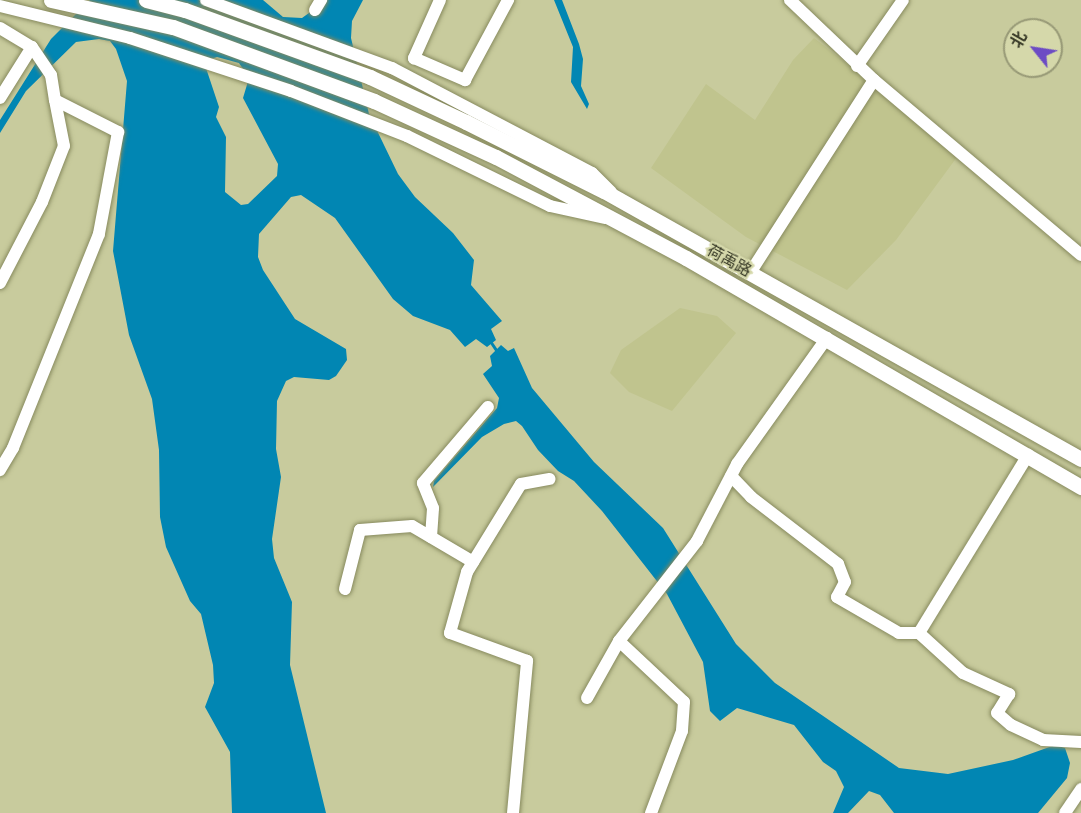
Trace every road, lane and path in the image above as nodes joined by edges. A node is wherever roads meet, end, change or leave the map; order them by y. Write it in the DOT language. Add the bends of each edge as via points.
graph roads {
  1 [pos="51,0"];
  2 [pos="146,0"];
  3 [pos="206,0"];
  4 [pos="440,0"];
  5 [pos="508,0"];
  6 [pos="789,0"];
  7 [pos="903,0"];
  8 [pos="0,6"];
  9 [pos="0,28"];
  10 [pos="32,47"];
  11 [pos="857,66"];
  12 [pos="874,80"];
  13 [pos="0,98"];
  14 [pos="55,100"];
  15 [pos="616,197"];
  16 [pos="614,219"];
  17 [pos="1081,255"];
  18 [pos="750,273"];
  19 [pos="0,283"];
  20 [pos="827,338"];
  21 [pos="488,407"];
  22 [pos="1028,455"];
  23 [pos="1081,459"];
  24 [pos="0,470"];
  25 [pos="731,476"];
  26 [pos="550,479"];
  27 [pos="1081,487"];
  28 [pos="431,537"];
  29 [pos="473,562"];
  30 [pos="345,589"];
  31 [pos="919,633"];
  32 [pos="619,641"];
  33 [pos="587,698"];
  34 [pos="1081,742"];
  35 [pos="1081,789"];
  36 [pos="513,813"];
  37 [pos="651,813"];
  38 [pos="1065,813"];
  1 -- 16 [label="main road, 荷禹路" via="173,27 374,101 496,157"];
  2 -- 15 [label="main road, 荷禹路" via="185,10 370,77"];
  3 -- 15 [label="street" via="370,59 494,119 592,173"];
  4 -- 5 [label="street" via="414,58 465,80"];
  6 -- 11 [label="street"];
  7 -- 11 [label="street"];
  8 -- 16 [label="street" via="130,38 280,87 407,136 550,206"];
  9 -- 10 [label="street"];
  10 -- 13 [label="street"];
  10 -- 14 [label="street" via="44,65"];
  11 -- 12 [label="street"];
  12 -- 17 [label="street"];
  12 -- 18 [label="street"];
  14 -- 19 [label="street" via="63,146 42,202"];
  14 -- 24 [label="street" via="118,132 99,234 13,448"];
  15 -- 18 [label="main road, 荷禹路"];
  16 -- 20 [label="main road, 荷禹路"];
  18 -- 23 [label="main road, 荷禹路"];
  20 -- 22 [label="main road, 荷禹路"];
  20 -- 25 [label="street"];
  21 -- 28 [label="street" via="423,483 433,508"];
  22 -- 27 [label="main road, 荷禹路"];
  22 -- 31 [label="street"];
  25 -- 31 [label="street" via="751,497 838,564 845,582 837,597 899,633"];
  25 -- 32 [label="street" via="697,541"];
  26 -- 29 [label="street" via="521,484"];
  28 -- 29 [label="street"];
  28 -- 30 [label="street" via="412,526 360,530"];
  29 -- 36 [label="street" via="450,633 526,661"];
  31 -- 34 [label="street" via="963,673 1009,694 998,713 1011,725 1043,740"];
  32 -- 33 [label="street"];
  32 -- 37 [label="street" via="684,702 682,731"];
  35 -- 38 [label="street"];
}
